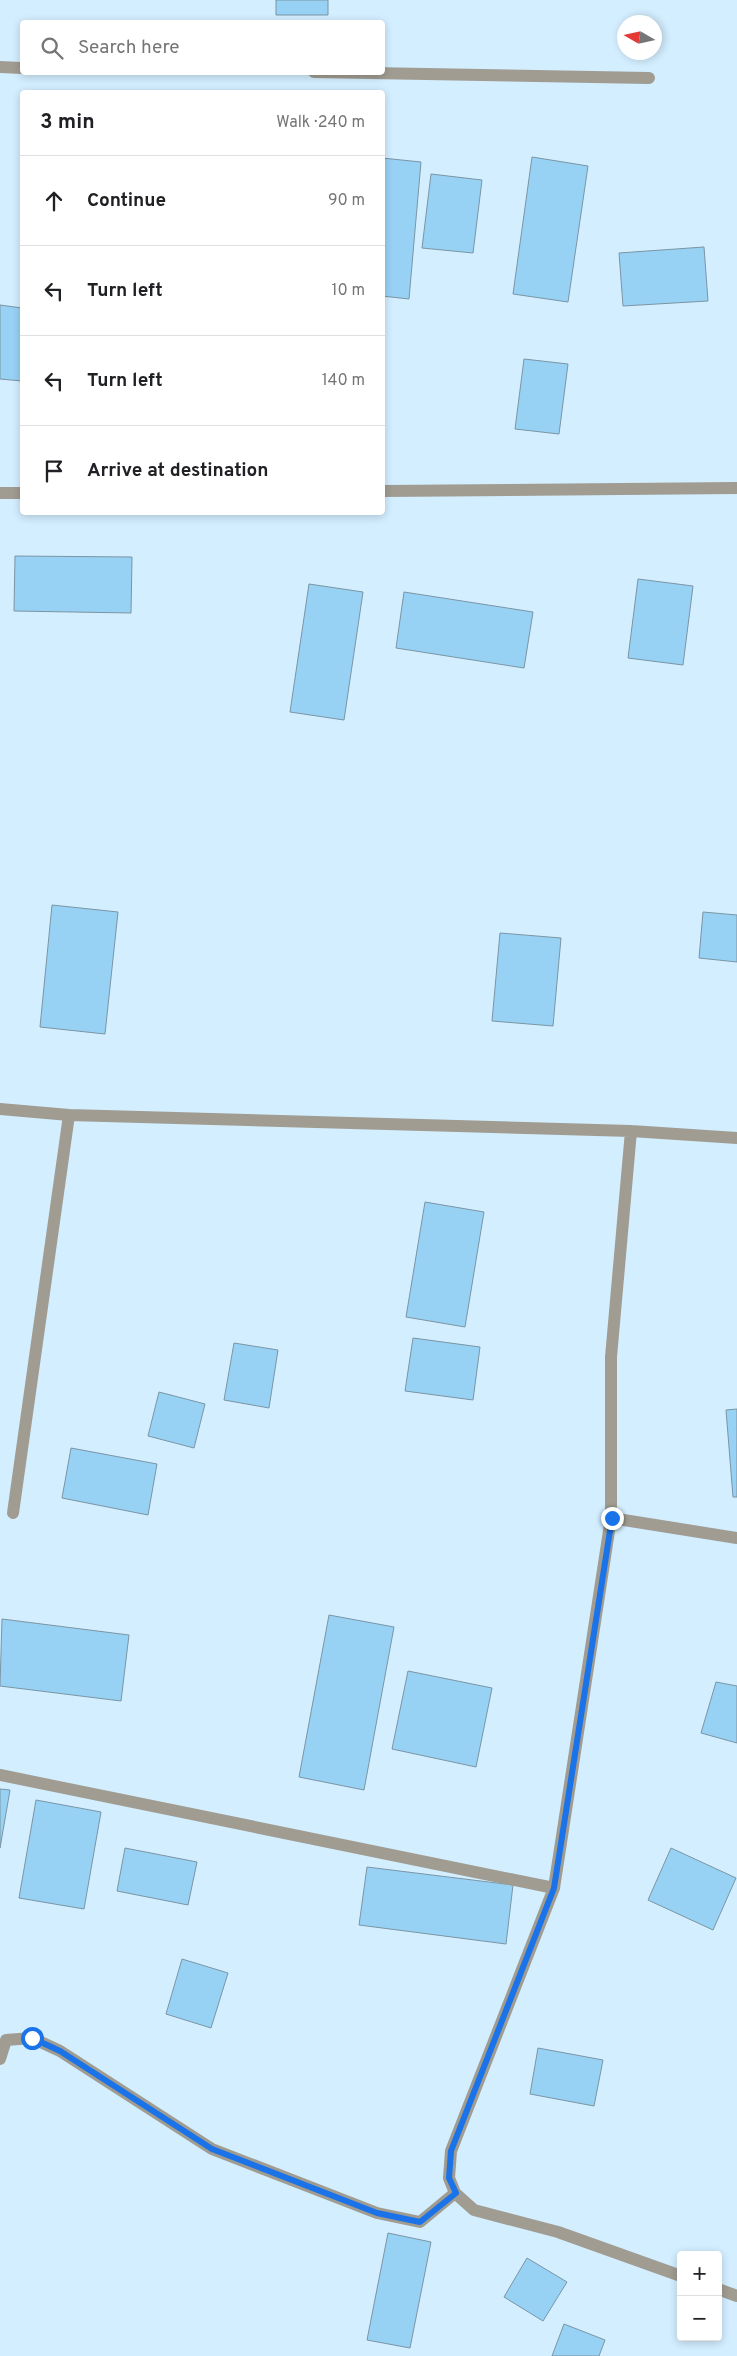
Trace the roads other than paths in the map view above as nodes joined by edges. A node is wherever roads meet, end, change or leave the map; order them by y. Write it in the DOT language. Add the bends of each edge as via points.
graph roads {
  1 [pos="0,67"];
  2 [pos="20,68"];
  3 [pos="385,73"];
  4 [pos="649,78"];
  5 [pos="737,488"];
  6 [pos="385,491"];
  7 [pos="0,493"];
  8 [pos="20,493"];
  9 [pos="0,1109"];
  10 [pos="70,1115"];
  11 [pos="631,1131"];
  12 [pos="737,1138"];
  13 [pos="13,1513"];
  14 [pos="612,1518"];
  15 [pos="737,1538"];
  16 [pos="0,1775"];
  17 [pos="554,1888"];
  18 [pos="0,2059"];
  19 [pos="456,2193"];
  20 [pos="677,2275"];
  21 [pos="722,2290"];
  22 [pos="737,2296"];
  1 -- 2 [label="street"];
  3 -- 4 [label="street"];
  5 -- 6 [label="street"];
  7 -- 8 [label="street"];
  9 -- 10 [label="street"];
  10 -- 11 [label="street"];
  10 -- 13 [label="street"];
  11 -- 12 [label="street"];
  11 -- 14 [label="street" via="612,1357"];
  14 -- 15 [label="street"];
  14 -- 17 [label="street"];
  16 -- 17 [label="street"];
  17 -- 19 [label="street" via="451,2151 449,2178"];
  18 -- 19 [label="street" via="6,2040 32,2038 60,2051 212,2149 377,2213 420,2222"];
  19 -- 20 [label="street" via="474,2210 558,2232"];
  21 -- 22 [label="street"];
}
